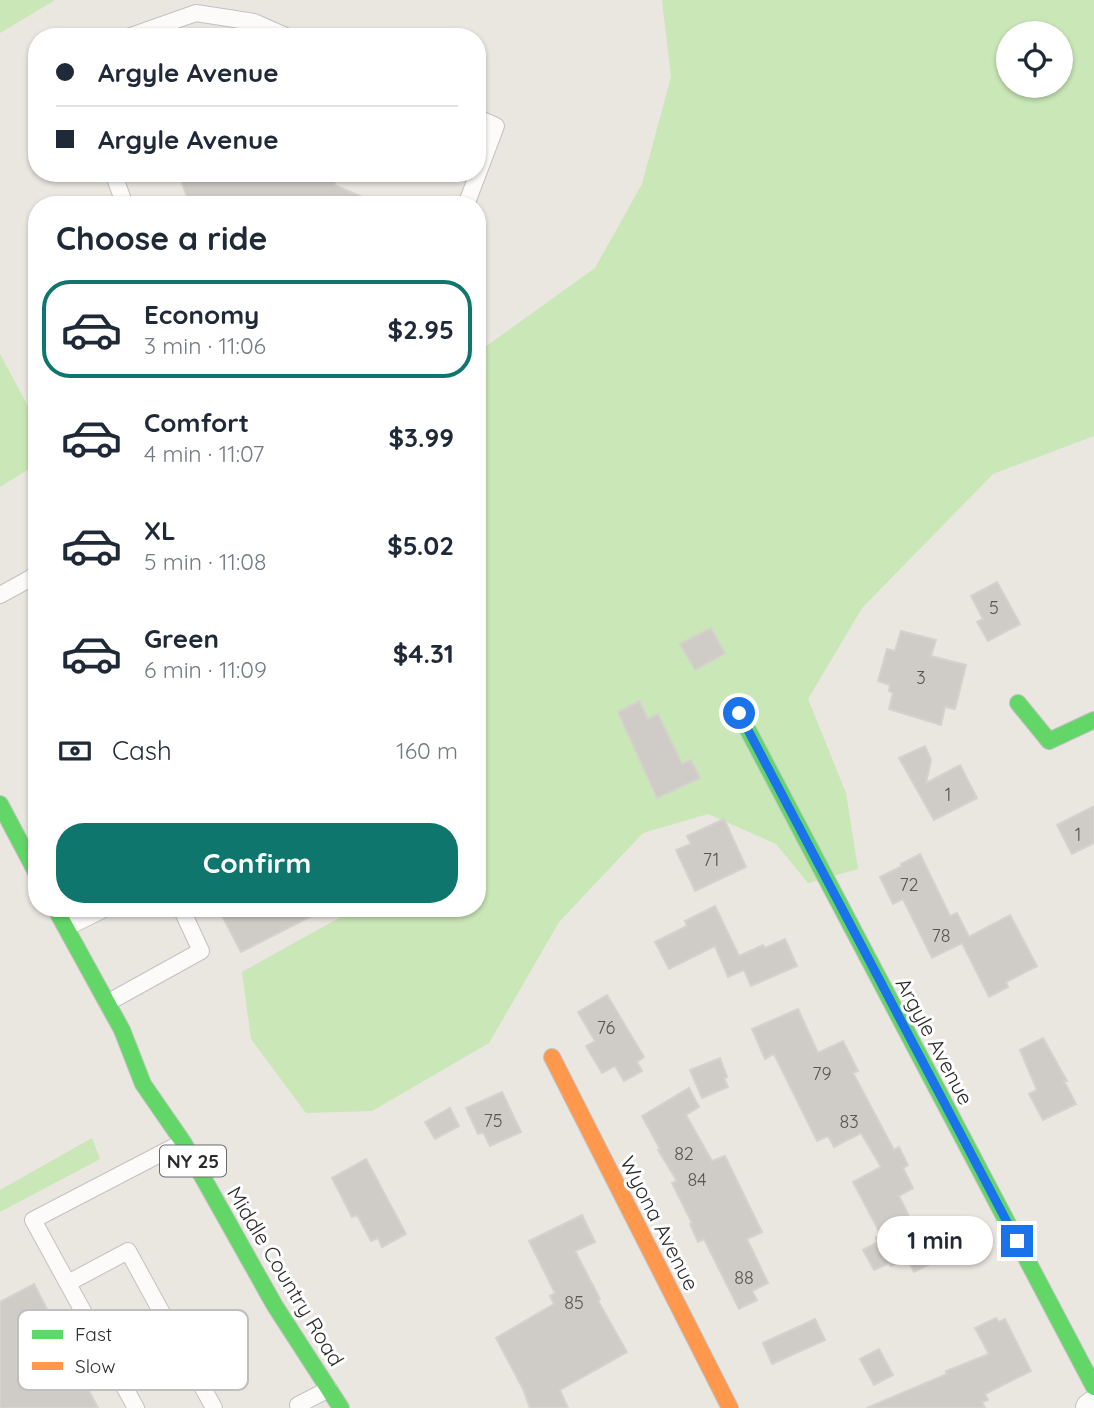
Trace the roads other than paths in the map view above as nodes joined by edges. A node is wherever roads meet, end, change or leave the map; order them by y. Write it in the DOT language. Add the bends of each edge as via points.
graph roads {
  1 [pos="154,28"];
  2 [pos="268,28"];
  3 [pos="486,122"];
  4 [pos="486,152"];
  5 [pos="28,580"];
  6 [pos="0,595"];
  7 [pos="1018,703"];
  8 [pos="739,713"];
  9 [pos="1094,720"];
  10 [pos="0,804"];
  11 [pos="28,857"];
  12 [pos="60,917"];
  13 [pos="88,917"];
  14 [pos="185,917"];
  15 [pos="66,928"];
  16 [pos="107,1003"];
  17 [pos="552,1057"];
  18 [pos="183,1142"];
  19 [pos="68,1283"];
  20 [pos="83,1310"];
  21 [pos="160,1310"];
  22 [pos="1094,1387"];
  23 [pos="126,1390"];
  24 [pos="204,1390"];
  25 [pos="329,1390"];
  26 [pos="298,1405"];
  27 [pos="136,1408"];
  28 [pos="214,1408"];
  29 [pos="341,1408"];
  30 [pos="730,1408"];
  1 -- 2 [label="lane" via="196,13"];
  3 -- 4 [label="lane" via="496,126"];
  5 -- 6 [label="lane"];
  7 -- 9 [label="street" via="1048,741"];
  8 -- 22 [label="street, Argyle Avenue"];
  10 -- 11 [label="street"];
  12 -- 15 [label="street, Middle Country Road / NY 25"];
  13 -- 15 [label="lane"];
  14 -- 16 [label="lane" via="201,951"];
  15 -- 16 [label="street, Middle Country Road / NY 25"];
  16 -- 18 [label="street, Middle Country Road / NY 25" via="144,1084"];
  17 -- 30 [label="street, Wyona Avenue"];
  18 -- 19 [label="lane" via="33,1220"];
  18 -- 25 [label="street, Middle Country Road / NY 25" via="275,1306"];
  19 -- 20 [label="lane"];
  19 -- 21 [label="lane" via="128,1251"];
  23 -- 27 [label="lane"];
  24 -- 28 [label="lane"];
  25 -- 26 [label="lane"];
  25 -- 29 [label="street, Middle Country Road / NY 25"];
}
